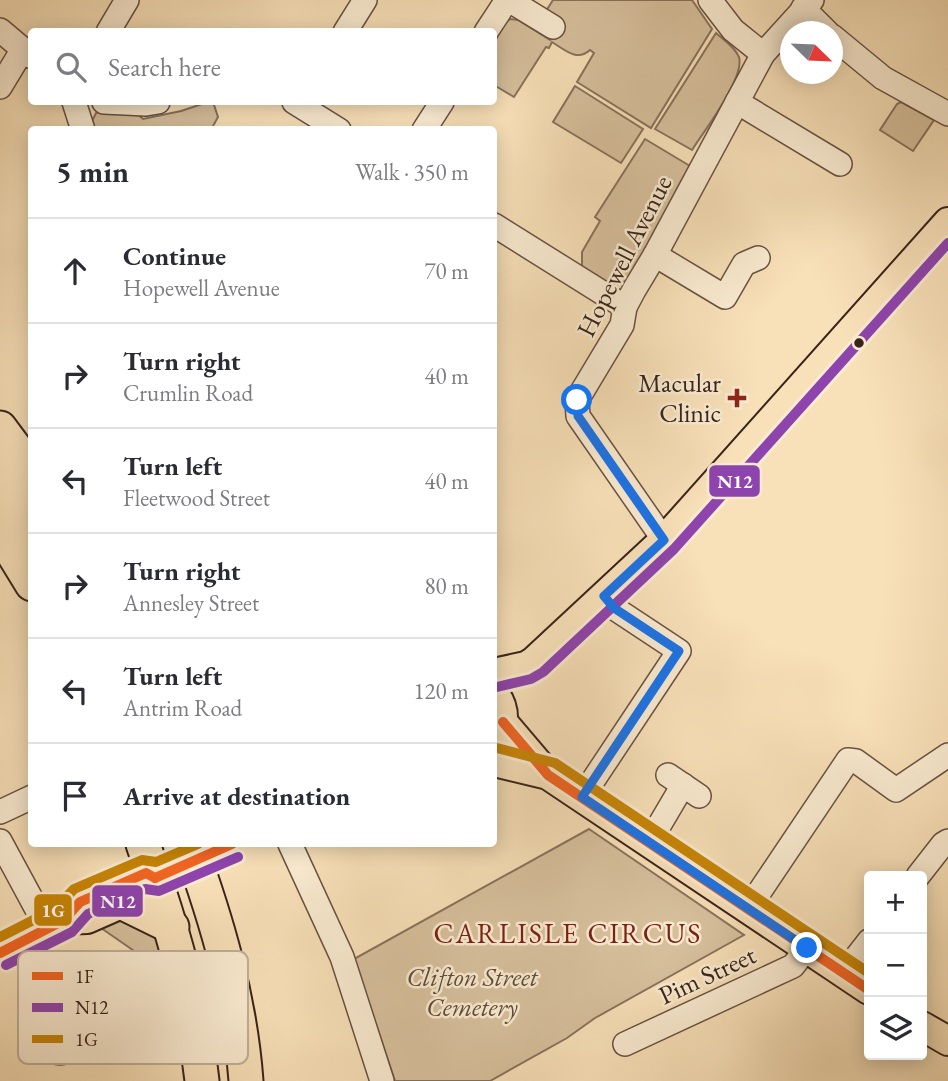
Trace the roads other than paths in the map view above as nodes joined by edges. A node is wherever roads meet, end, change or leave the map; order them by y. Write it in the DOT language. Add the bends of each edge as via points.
graph roads {
  1 [pos="127,0"];
  2 [pos="365,0"];
  3 [pos="508,0"];
  4 [pos="710,0"];
  5 [pos="807,4"];
  6 [pos="819,21"];
  7 [pos="553,27"];
  8 [pos="110,28"];
  9 [pos="348,28"];
  10 [pos="489,28"];
  11 [pos="0,30"];
  12 [pos="843,45"];
  13 [pos="27,53"];
  14 [pos="763,54"];
  15 [pos="0,87"];
  16 [pos="737,102"];
  17 [pos="75,105"];
  18 [pos="301,105"];
  19 [pos="440,105"];
  20 [pos="948,114"];
  21 [pos="81,126"];
  22 [pos="334,126"];
  23 [pos="427,126"];
  24 [pos="840,164"];
  25 [pos="948,222"];
  26 [pos="497,227"];
  27 [pos="654,255"];
  28 [pos="758,258"];
  29 [pos="625,307"];
  30 [pos="0,428"];
  31 [pos="0,460"];
  32 [pos="28,466"];
  33 [pos="0,498"];
  34 [pos="28,498"];
  35 [pos="0,532"];
  36 [pos="28,539"];
  37 [pos="664,540"];
  38 [pos="28,578"];
  39 [pos="604,596"];
  40 [pos="526,666"];
  41 [pos="497,672"];
  42 [pos="498,717"];
  43 [pos="948,755"];
  44 [pos="497,763"];
  45 [pos="548,775"];
  46 [pos="683,786"];
  47 [pos="582,797"];
  48 [pos="28,799"];
  49 [pos="0,812"];
  50 [pos="0,841"];
  51 [pos="650,841"];
  52 [pos="948,841"];
  53 [pos="144,847"];
  54 [pos="165,847"];
  55 [pos="210,847"];
  56 [pos="214,847"];
  57 [pos="214,847"];
  58 [pos="291,847"];
  59 [pos="922,871"];
  60 [pos="155,878"];
  61 [pos="123,903"];
  62 [pos="748,909"];
  63 [pos="56,924"];
  64 [pos="172,927"];
  65 [pos="864,947"];
  66 [pos="807,948"];
  67 [pos="178,951"];
  68 [pos="200,951"];
  69 [pos="224,951"];
  70 [pos="240,951"];
  71 [pos="0,953"];
  72 [pos="844,973"];
  73 [pos="248,981"];
  74 [pos="864,987"];
  75 [pos="927,1029"];
  76 [pos="948,1041"];
  77 [pos="625,1044"];
  78 [pos="265,1081"];
  79 [pos="382,1081"];
  1 -- 8 [label="street"];
  2 -- 9 [label="street"];
  3 -- 7 [label="street"];
  3 -- 10 [label="street"];
  4 -- 14 [label="street" via="733,30"];
  5 -- 6 [label="street"];
  5 -- 14 [label="street, Hopewell Avenue"];
  11 -- 13 [label="street"];
  12 -- 20 [label="street" via="883,78"];
  13 -- 15 [label="street"];
  14 -- 16 [label="street, Hopewell Avenue"];
  16 -- 24 [label="street"];
  16 -- 27 [label="street, Hopewell Avenue"];
  17 -- 21 [label="street"];
  18 -- 22 [label="street"];
  19 -- 23 [label="street"];
  25 -- 37 [label="main road"];
  26 -- 29 [label="street"];
  27 -- 28 [label="street" via="725,297 744,264"];
  27 -- 29 [label="street, Hopewell Avenue"];
  29 -- 37 [label="street, Hopewell Avenue" via="622,325 577,400 578,416"];
  30 -- 32 [label="highway"];
  31 -- 34 [label="highway"];
  33 -- 36 [label="highway"];
  35 -- 38 [label="highway"];
  37 -- 39 [label="main road"];
  39 -- 40 [label="main road"];
  39 -- 47 [label="street" via="614,608 679,651"];
  40 -- 41 [label="main road"];
  40 -- 42 [label="main road"];
  42 -- 45 [label="main road"];
  43 -- 62 [label="street" via="896,790 848,760"];
  44 -- 45 [label="main road"];
  45 -- 47 [label="main road"];
  46 -- 51 [label="street"];
  47 -- 51 [label="main road"];
  48 -- 49 [label="street"];
  50 -- 63 [label="street"];
  51 -- 62 [label="main road"];
  52 -- 59 [label="street"];
  53 -- 60 [label="highway"];
  54 -- 68 [label="highway"];
  55 -- 60 [label="main road, bridge"];
  56 -- 69 [label="highway" via="207,893"];
  57 -- 70 [label="highway"];
  58 -- 79 [label="street" via="342,957"];
  60 -- 61 [label="main road" via="153,890"];
  60 -- 63 [label="main road" via="146,873 80,902"];
  60 -- 64 [label="highway"];
  61 -- 63 [label="main road" via="86,919"];
  61 -- 64 [label="highway"];
  62 -- 66 [label="main road"];
  63 -- 71 [label="main road"];
  64 -- 67 [label="highway"];
  65 -- 72 [label="street"];
  66 -- 72 [label="main road"];
  66 -- 77 [label="street, Pim Street" via="793,966"];
  72 -- 74 [label="main road"];
  73 -- 78 [label="highway"];
  75 -- 76 [label="main road"];
}
